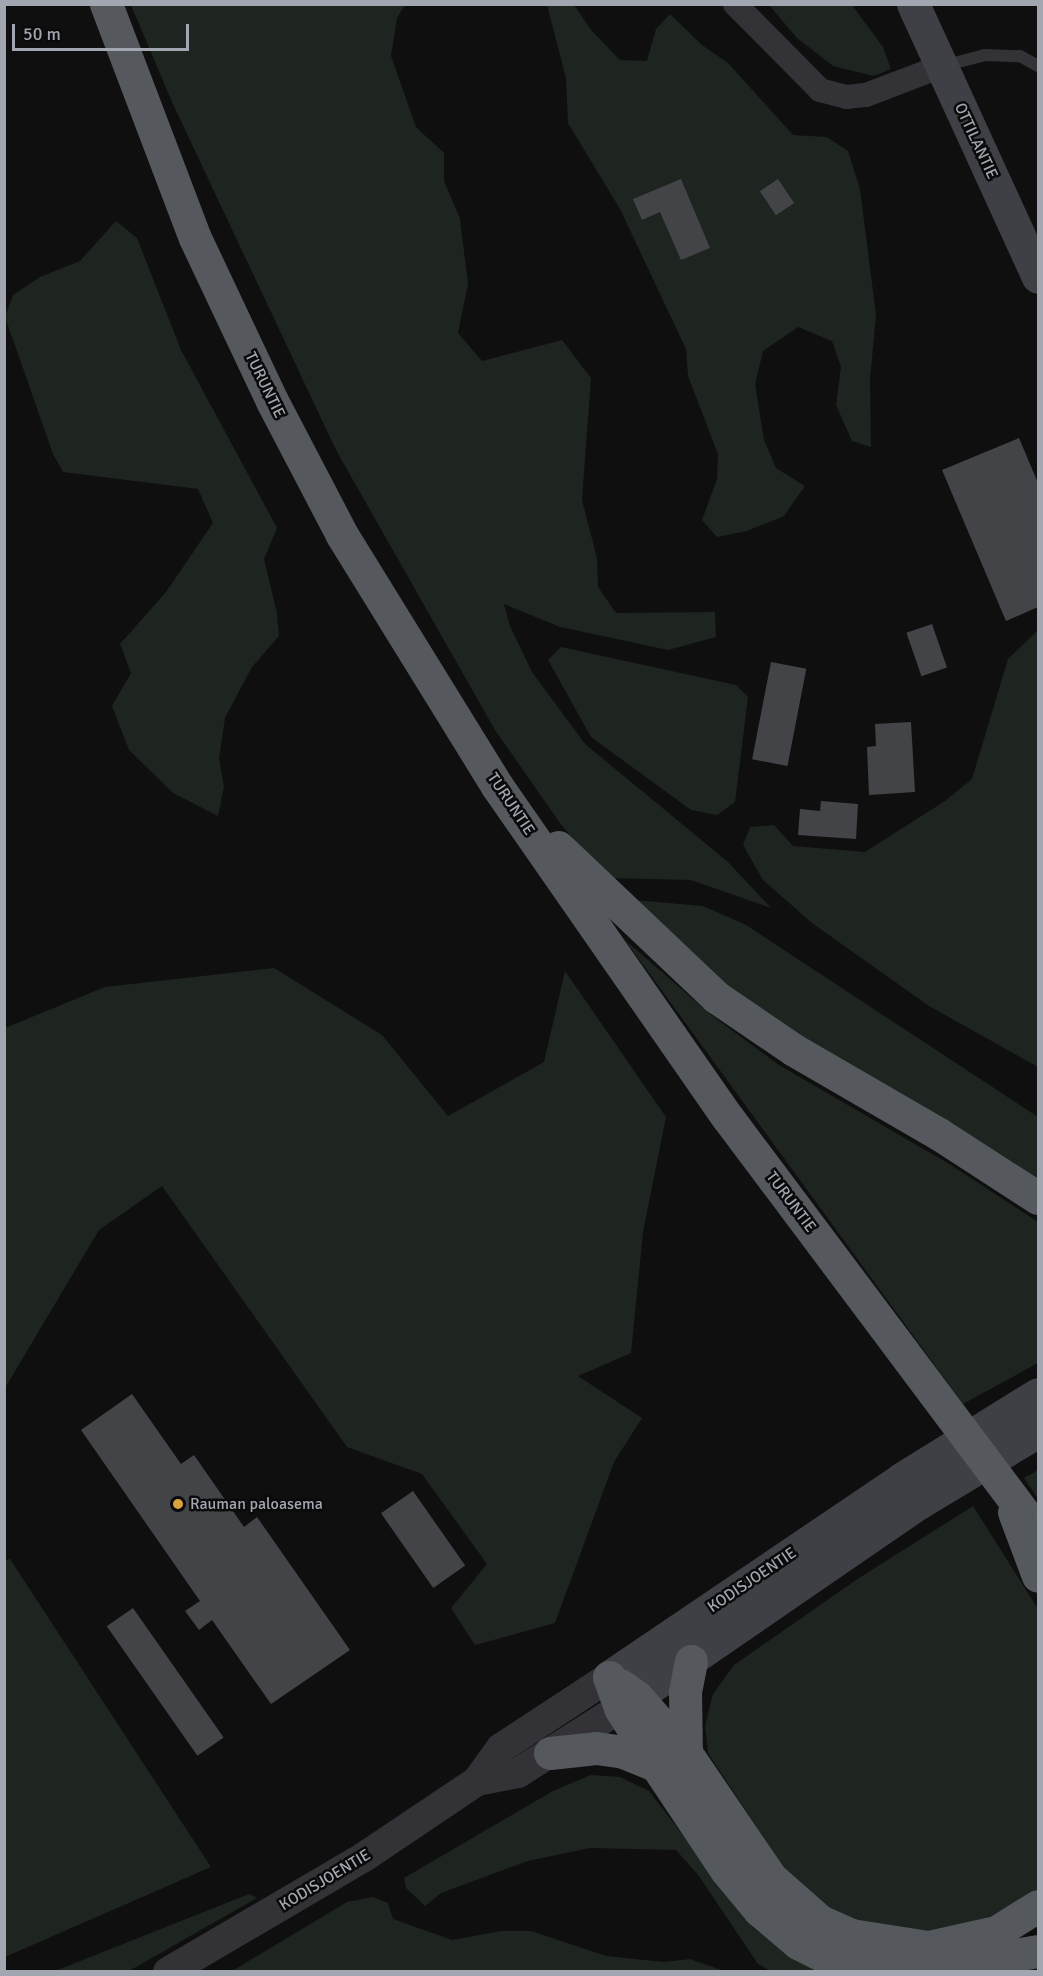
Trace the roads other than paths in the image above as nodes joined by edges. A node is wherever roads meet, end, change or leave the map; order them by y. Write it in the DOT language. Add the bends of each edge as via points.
graph roads {
  1 [pos="106,4"];
  2 [pos="735,4"];
  3 [pos="913,4"];
  4 [pos="942,66"];
  5 [pos="1038,66"];
  6 [pos="1038,277"];
  7 [pos="497,786"];
  8 [pos="1038,1198"];
  9 [pos="1038,1394"];
  10 [pos="1033,1434"];
  11 [pos="1005,1488"];
  12 [pos="910,1491"];
  13 [pos="1038,1532"];
  14 [pos="1038,1576"];
  15 [pos="691,1661"];
  16 [pos="609,1677"];
  17 [pos="628,1702"];
  18 [pos="550,1753"];
  19 [pos="686,1753"];
  20 [pos="656,1765"];
  21 [pos="477,1781"];
  22 [pos="1038,1906"];
  23 [pos="1038,1951"];
  24 [pos="168,1971"];
  25 [pos="907,1971"];
  26 [pos="915,1971"];
  1 -- 7 [label="highway, TURUNTIE" via="195,238 272,401 342,535"];
  2 -- 4 [label="street" via="820,90 846,97 866,94"];
  3 -- 4 [label="main road, OTTILANTIE"];
  4 -- 5 [label="lane" via="985,55 1020,56"];
  4 -- 6 [label="main road, OTTILANTIE"];
  7 -- 8 [label="highway" via="638,927 716,997 794,1050 939,1134"];
  7 -- 11 [label="highway, TURUNTIE" via="728,1118"];
  9 -- 12 [label="main road, KODISJOENTIE" via="1008,1411"];
  10 -- 12 [label="main road, KODISJOENTIE"];
  11 -- 13 [label="highway, TURUNTIE"];
  11 -- 14 [label="highway"];
  12 -- 15 [label="main road, KODISJOENTIE"];
  12 -- 16 [label="main road, KODISJOENTIE"];
  15 -- 17 [label="main road, KODISJOENTIE"];
  15 -- 19 [label="highway" via="685,1702"];
  16 -- 17 [label="highway"];
  16 -- 21 [label="street, KODISJOENTIE" via="501,1748"];
  17 -- 18 [label="street, KODISJOENTIE"];
  17 -- 19 [label="highway"];
  17 -- 20 [label="highway"];
  18 -- 20 [label="highway" via="596,1748 623,1752"];
  18 -- 21 [label="street, KODISJOENTIE" via="518,1773"];
  19 -- 22 [label="highway" via="771,1878 820,1921 851,1935 928,1947 948,1944 996,1932"];
  20 -- 25 [label="highway" via="726,1870 781,1931 824,1956 865,1967"];
  21 -- 24 [label="street, KODISJOENTIE" via="344,1869"];
  23 -- 26 [label="highway"];
}
